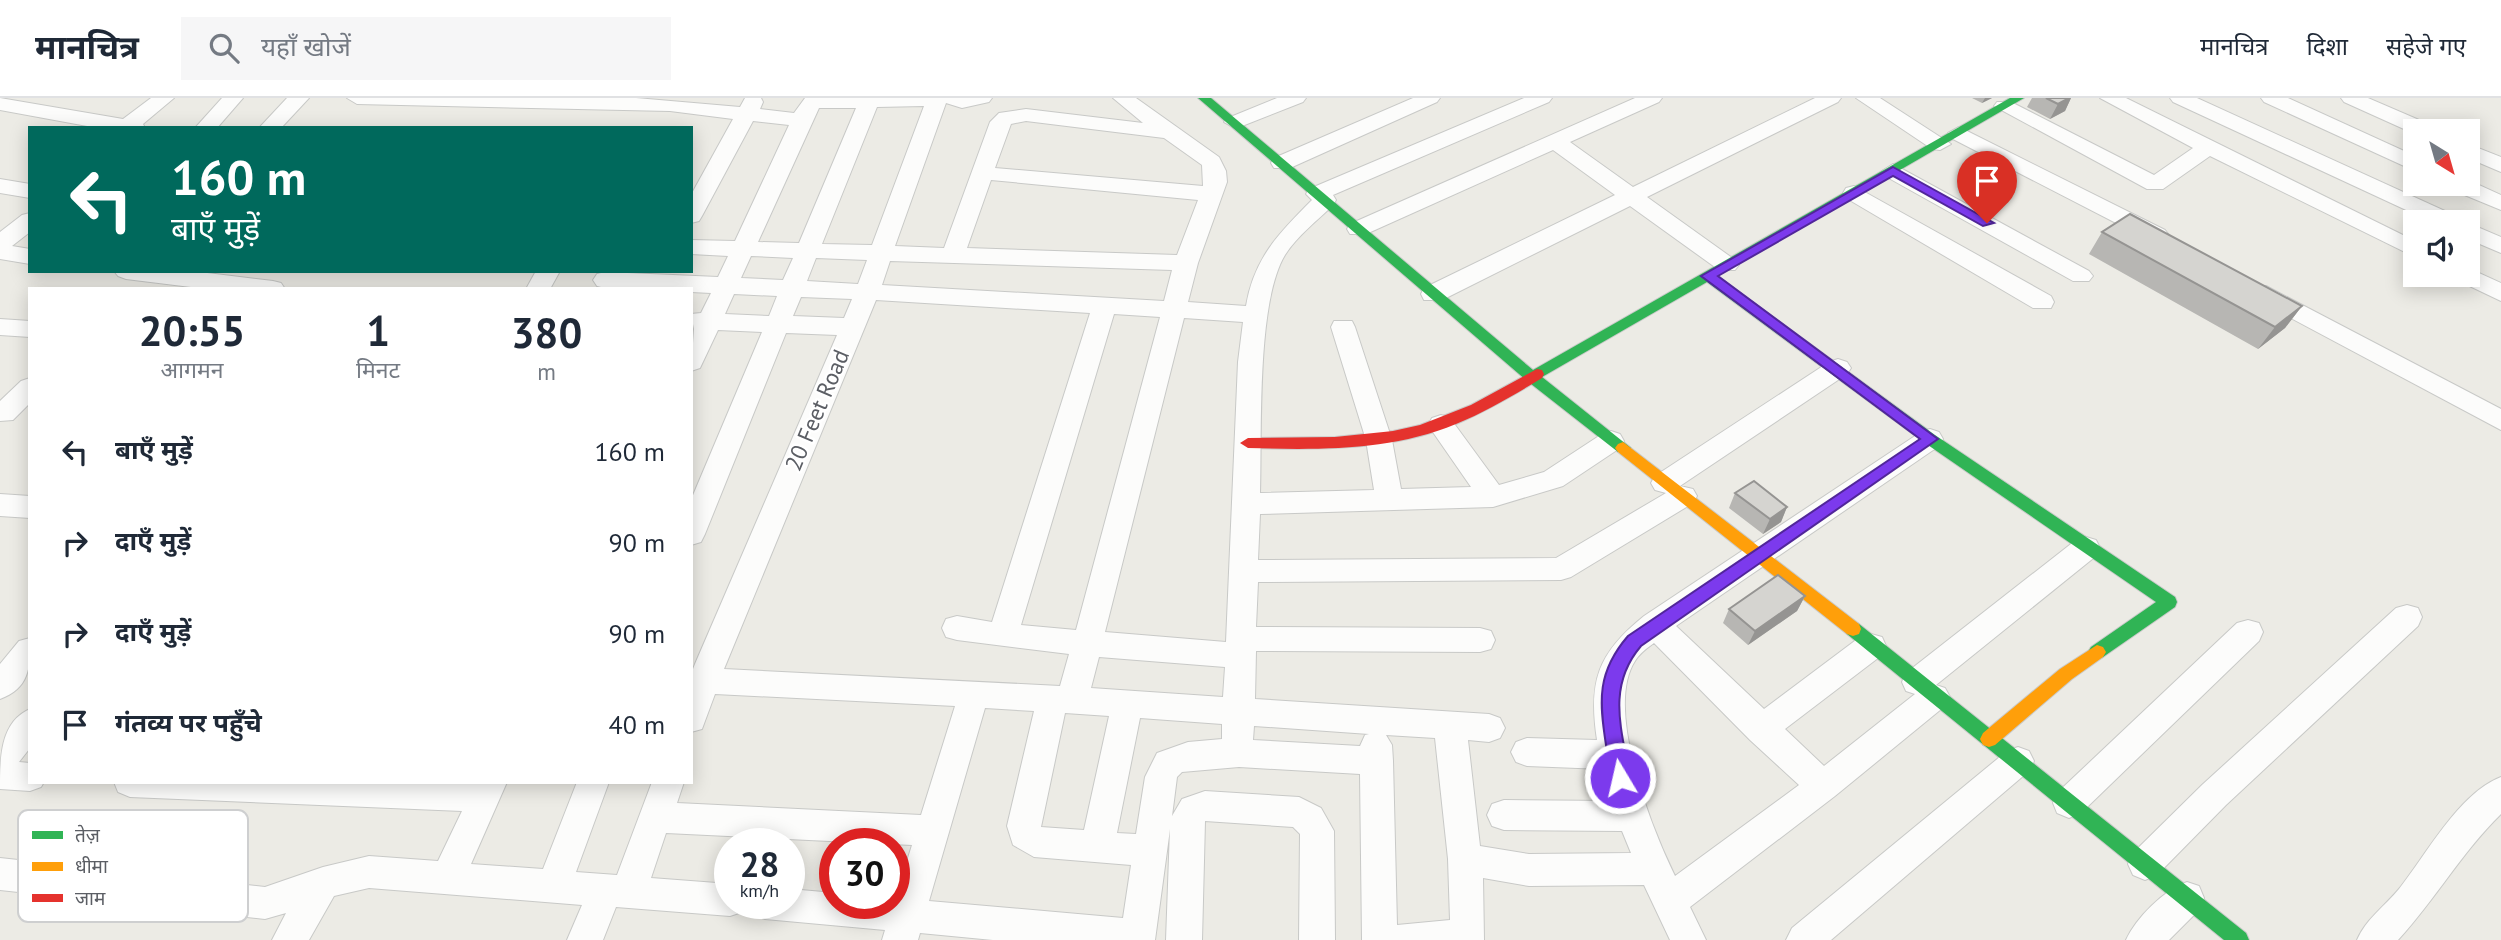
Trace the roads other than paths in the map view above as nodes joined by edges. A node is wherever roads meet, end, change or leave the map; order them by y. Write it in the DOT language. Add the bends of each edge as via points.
graph roads {
  1 [pos="164,98"];
  2 [pos="233,98"];
  3 [pos="299,98"];
  4 [pos="357,98"];
  5 [pos="982,98"];
  6 [pos="1123,98"];
  7 [pos="1296,98"];
  8 [pos="1430,98"];
  9 [pos="1542,98"];
  10 [pos="1653,98"];
  11 [pos="1831,98"];
  12 [pos="1866,98"];
  13 [pos="2110,98"];
  14 [pos="2180,98"];
  15 [pos="2272,98"];
  16 [pos="2351,98"];
  17 [pos="942,99"];
  18 [pos="1212,100"];
  19 [pos="869,101"];
  20 [pos="2011,102"];
  21 [pos="703,103"];
  22 [pos="0,104"];
  23 [pos="643,104"];
  24 [pos="750,107"];
  25 [pos="810,107"];
  26 [pos="2403,121"];
  27 [pos="1235,122"];
  28 [pos="123,126"];
  29 [pos="130,126"];
  30 [pos="207,126"];
  31 [pos="271,126"];
  32 [pos="631,126"];
  33 [pos="691,126"];
  34 [pos="1171,133"];
  35 [pos="1950,139"];
  36 [pos="1557,143"];
  37 [pos="2209,147"];
  38 [pos="2480,155"];
  39 [pos="2403,158"];
  40 [pos="1282,163"];
  41 [pos="2501,165"];
  42 [pos="1893,171"];
  43 [pos="982,173"];
  44 [pos="0,186"];
  45 [pos="28,191"];
  46 [pos="1854,193"];
  47 [pos="1211,194"];
  48 [pos="2480,194"];
  49 [pos="1321,197"];
  50 [pos="1632,198"];
  51 [pos="2501,203"];
  52 [pos="2424,210"];
  53 [pos="693,212"];
  54 [pos="28,222"];
  55 [pos="1358,229"];
  56 [pos="2480,236"];
  57 [pos="0,244"];
  58 [pos="2403,244"];
  59 [pos="2177,246"];
  60 [pos="2501,246"];
  61 [pos="693,247"];
  62 [pos="744,249"];
  63 [pos="808,251"];
  64 [pos="0,252"];
  65 [pos="881,253"];
  66 [pos="953,255"];
  67 [pos="28,257"];
  68 [pos="1186,262"];
  69 [pos="1717,270"];
  70 [pos="135,276"];
  71 [pos="2081,276"];
  72 [pos="606,280"];
  73 [pos="652,281"];
  74 [pos="2480,282"];
  75 [pos="2249,285"];
  76 [pos="728,286"];
  77 [pos="252,287"];
  78 [pos="791,289"];
  79 [pos="867,292"];
  80 [pos="2501,293"];
  81 [pos="1433,294"];
  82 [pos="2042,302"];
  83 [pos="1105,305"];
  84 [pos="1175,310"];
  85 [pos="1258,315"];
  86 [pos="701,321"];
  87 [pos="777,324"];
  88 [pos="853,327"];
  89 [pos="1343,327"];
  90 [pos="16,328"];
  91 [pos="0,346"];
  92 [pos="693,354"];
  93 [pos="1838,368"];
  94 [pos="1531,376"];
  95 [pos="28,389"];
  96 [pos="4,412"];
  97 [pos="2501,421"];
  98 [pos="1441,425"];
  99 [pos="1930,439"];
  100 [pos="1379,440"];
  101 [pos="1611,441"];
  102 [pos="1248,443"];
  103 [pos="1674,489"];
  104 [pos="1493,497"];
  105 [pos="1390,502"];
  106 [pos="1246,504"];
  107 [pos="0,505"];
  108 [pos="28,507"];
  109 [pos="693,529"];
  110 [pos="2086,548"];
  111 [pos="1761,555"];
  112 [pos="1243,571"];
  113 [pos="2407,617"];
  114 [pos="1655,625"];
  115 [pos="957,628"];
  116 [pos="2248,632"];
  117 [pos="1003,636"];
  118 [pos="1480,640"];
  119 [pos="1087,643"];
  120 [pos="1871,646"];
  121 [pos="1240,647"];
  122 [pos="28,652"];
  123 [pos="707,675"];
  124 [pos="0,686"];
  125 [pos="1925,689"];
  126 [pos="974,694"];
  127 [pos="1062,700"];
  128 [pos="1127,705"];
  129 [pos="1238,712"];
  130 [pos="693,714"];
  131 [pos="1375,721"];
  132 [pos="28,726"];
  133 [pos="1450,726"];
  134 [pos="1489,728"];
  135 [pos="1762,730"];
  136 [pos="1989,739"];
  137 [pos="1527,751"];
  138 [pos="1237,754"];
  139 [pos="1617,755"];
  140 [pos="1377,761"];
  141 [pos="2018,761"];
  142 [pos="0,762"];
  143 [pos="0,775"];
  144 [pos="28,777"];
  145 [pos="232,784"];
  146 [pos="592,784"];
  147 [pos="667,784"];
  148 [pos="1823,786"];
  149 [pos="488,789"];
  150 [pos="2501,792"];
  151 [pos="2070,803"];
  152 [pos="1504,815"];
  153 [pos="1632,816"];
  154 [pos="656,817"];
  155 [pos="933,831"];
  156 [pos="1097,847"];
  157 [pos="1150,851"];
  158 [pos="1465,859"];
  159 [pos="2146,864"];
  160 [pos="1651,869"];
  161 [pos="0,874"];
  162 [pos="18,876"];
  163 [pos="447,880"];
  164 [pos="323,883"];
  165 [pos="553,887"];
  166 [pos="616,892"];
  167 [pos="2187,898"];
  168 [pos="714,899"];
  169 [pos="248,901"];
  170 [pos="1668,902"];
  171 [pos="805,910"];
  172 [pos="904,927"];
  173 [pos="1137,938"];
  174 [pos="1808,939"];
  175 [pos="290,940"];
  176 [pos="585,940"];
  177 [pos="1184,940"];
  178 [pos="1317,940"];
  179 [pos="1380,940"];
  180 [pos="1402,940"];
  181 [pos="1688,940"];
  182 [pos="2144,940"];
  183 [pos="2239,940"];
  184 [pos="2375,940"];
  1 -- 29 [label="street"];
  2 -- 30 [label="street"];
  3 -- 31 [label="street"];
  4 -- 23 [label="street"];
  5 -- 17 [label="street"];
  6 -- 34 [label="street"];
  7 -- 27 [label="street"];
  8 -- 40 [label="street"];
  9 -- 49 [label="street"];
  10 -- 36 [label="street"];
  11 -- 50 [label="street"];
  12 -- 35 [label="street"];
  13 -- 37 [label="street"];
  14 -- 52 [label="street"];
  15 -- 39 [label="street"];
  16 -- 26 [label="street"];
  17 -- 19 [label="street"];
  17 -- 65 [label="street, 20 Feet Road"];
  18 -- 27 [label="street"];
  19 -- 25 [label="street"];
  19 -- 63 [label="street"];
  20 -- 35 [label="street"];
  20 -- 37 [label="street" via="2155,184"];
  21 -- 23 [label="street"];
  21 -- 24 [label="street"];
  21 -- 33 [label="street"];
  22 -- 28 [label="street"];
  23 -- 32 [label="street"];
  24 -- 25 [label="street"];
  24 -- 53 [label="street"];
  25 -- 62 [label="street"];
  27 -- 40 [label="street"];
  34 -- 43 [label="street" via="1014,116 1001,122"];
  34 -- 47 [label="street" via="1211,162 1216,171"];
  35 -- 42 [label="street"];
  35 -- 59 [label="street"];
  36 -- 50 [label="street"];
  36 -- 55 [label="street"];
  37 -- 58 [label="street"];
  38 -- 41 [label="street"];
  40 -- 49 [label="street"];
  42 -- 46 [label="street"];
  42 -- 71 [label="street"];
  43 -- 47 [label="street"];
  43 -- 66 [label="street"];
  44 -- 45 [label="street"];
  46 -- 69 [label="street"];
  46 -- 82 [label="street"];
  47 -- 68 [label="street"];
  48 -- 51 [label="street"];
  49 -- 55 [label="street"];
  49 -- 85 [label="street" via="1273,255"];
  50 -- 69 [label="street"];
  50 -- 81 [label="street"];
  54 -- 57 [label="street"];
  55 -- 81 [label="street"];
  56 -- 60 [label="street"];
  61 -- 62 [label="street"];
  62 -- 63 [label="street"];
  62 -- 76 [label="street"];
  63 -- 65 [label="street"];
  63 -- 78 [label="street"];
  64 -- 67 [label="street"];
  65 -- 66 [label="street"];
  65 -- 79 [label="street, 20 Feet Road"];
  66 -- 68 [label="street"];
  68 -- 84 [label="street"];
  69 -- 93 [label="street"];
  69 -- 94 [label="street"];
  70 -- 77 [label="street"];
  72 -- 73 [label="street"];
  73 -- 76 [label="street"];
  74 -- 80 [label="street"];
  75 -- 97 [label="street"];
  76 -- 78 [label="street"];
  76 -- 86 [label="street"];
  78 -- 79 [label="street"];
  78 -- 87 [label="street"];
  79 -- 83 [label="street"];
  79 -- 88 [label="street, 20 Feet Road"];
  81 -- 94 [label="street"];
  83 -- 84 [label="street"];
  83 -- 117 [label="street"];
  84 -- 85 [label="street"];
  84 -- 119 [label="street"];
  85 -- 102 [label="street"];
  86 -- 87 [label="street"];
  86 -- 92 [label="street"];
  87 -- 88 [label="street"];
  87 -- 109 [label="street"];
  88 -- 123 [label="street, 20 Feet Road"];
  89 -- 100 [label="street"];
  90 -- 91 [label="street"];
  93 -- 99 [label="street"];
  93 -- 103 [label="street"];
  94 -- 98 [label="street"];
  94 -- 101 [label="street"];
  95 -- 96 [label="street"];
  98 -- 100 [label="street"];
  98 -- 104 [label="street"];
  99 -- 110 [label="street"];
  99 -- 111 [label="street"];
  100 -- 102 [label="street" via="1317,445"];
  100 -- 105 [label="street"];
  101 -- 103 [label="street"];
  101 -- 104 [label="street" via="1553,479"];
  102 -- 106 [label="street"];
  103 -- 111 [label="street"];
  103 -- 112 [label="street" via="1561,569"];
  104 -- 105 [label="street"];
  105 -- 106 [label="street"];
  106 -- 112 [label="street"];
  107 -- 108 [label="street"];
  110 -- 125 [label="street"];
  110 -- 136 [label="street" via="2169,602 2066,674"];
  111 -- 114 [label="street"];
  111 -- 120 [label="street"];
  112 -- 121 [label="street"];
  113 -- 159 [label="street"];
  114 -- 135 [label="street"];
  114 -- 139 [label="street" via="1619,658 1611,682 1609,708"];
  115 -- 117 [label="street"];
  116 -- 151 [label="street"];
  117 -- 119 [label="street"];
  118 -- 121 [label="street"];
  119 -- 121 [label="street"];
  119 -- 127 [label="street"];
  120 -- 125 [label="street"];
  120 -- 135 [label="street"];
  121 -- 129 [label="street"];
  122 -- 124 [label="street"];
  123 -- 126 [label="street" via="719,682"];
  123 -- 130 [label="street, 20 Feet Road"];
  125 -- 136 [label="street"];
  125 -- 148 [label="street"];
  126 -- 127 [label="street"];
  126 -- 155 [label="street"];
  127 -- 128 [label="street"];
  127 -- 156 [label="street" via="1025,834 1034,842"];
  128 -- 129 [label="street"];
  128 -- 156 [label="street"];
  129 -- 131 [label="street"];
  129 -- 138 [label="street"];
  131 -- 133 [label="street"];
  131 -- 140 [label="street"];
  132 -- 142 [label="street"];
  133 -- 134 [label="street"];
  133 -- 158 [label="street"];
  135 -- 148 [label="street"];
  136 -- 141 [label="street"];
  137 -- 139 [label="street"];
  138 -- 140 [label="street"];
  138 -- 157 [label="street" via="1185,756 1165,767"];
  139 -- 153 [label="street"];
  140 -- 179 [label="street"];
  141 -- 151 [label="street"];
  141 -- 174 [label="street"];
  143 -- 144 [label="street"];
  145 -- 149 [label="street"];
  146 -- 165 [label="street"];
  147 -- 154 [label="street"];
  148 -- 170 [label="street"];
  149 -- 163 [label="street"];
  150 -- 184 [label="street" via="2466,826 2410,902"];
  151 -- 159 [label="street"];
  152 -- 153 [label="street"];
  153 -- 160 [label="street"];
  154 -- 155 [label="street"];
  154 -- 166 [label="street"];
  155 -- 172 [label="street"];
  156 -- 157 [label="street"];
  157 -- 173 [label="street"];
  158 -- 160 [label="street" via="1529,870"];
  158 -- 180 [label="street" via="1468,936"];
  159 -- 167 [label="street"];
  160 -- 170 [label="street"];
  161 -- 162 [label="street"];
  163 -- 164 [label="street" via="369,872"];
  163 -- 165 [label="street"];
  164 -- 169 [label="street" via="284,899"];
  164 -- 175 [label="street"];
  165 -- 166 [label="street"];
  166 -- 168 [label="street"];
  166 -- 176 [label="street"];
  167 -- 182 [label="street"];
  167 -- 183 [label="street"];
  170 -- 181 [label="street"];
  171 -- 172 [label="street"];
  172 -- 173 [label="street"];
  177 -- 178 [label="street" via="1187,819 1205,806 1299,812 1310,819 1317,831"];
}
